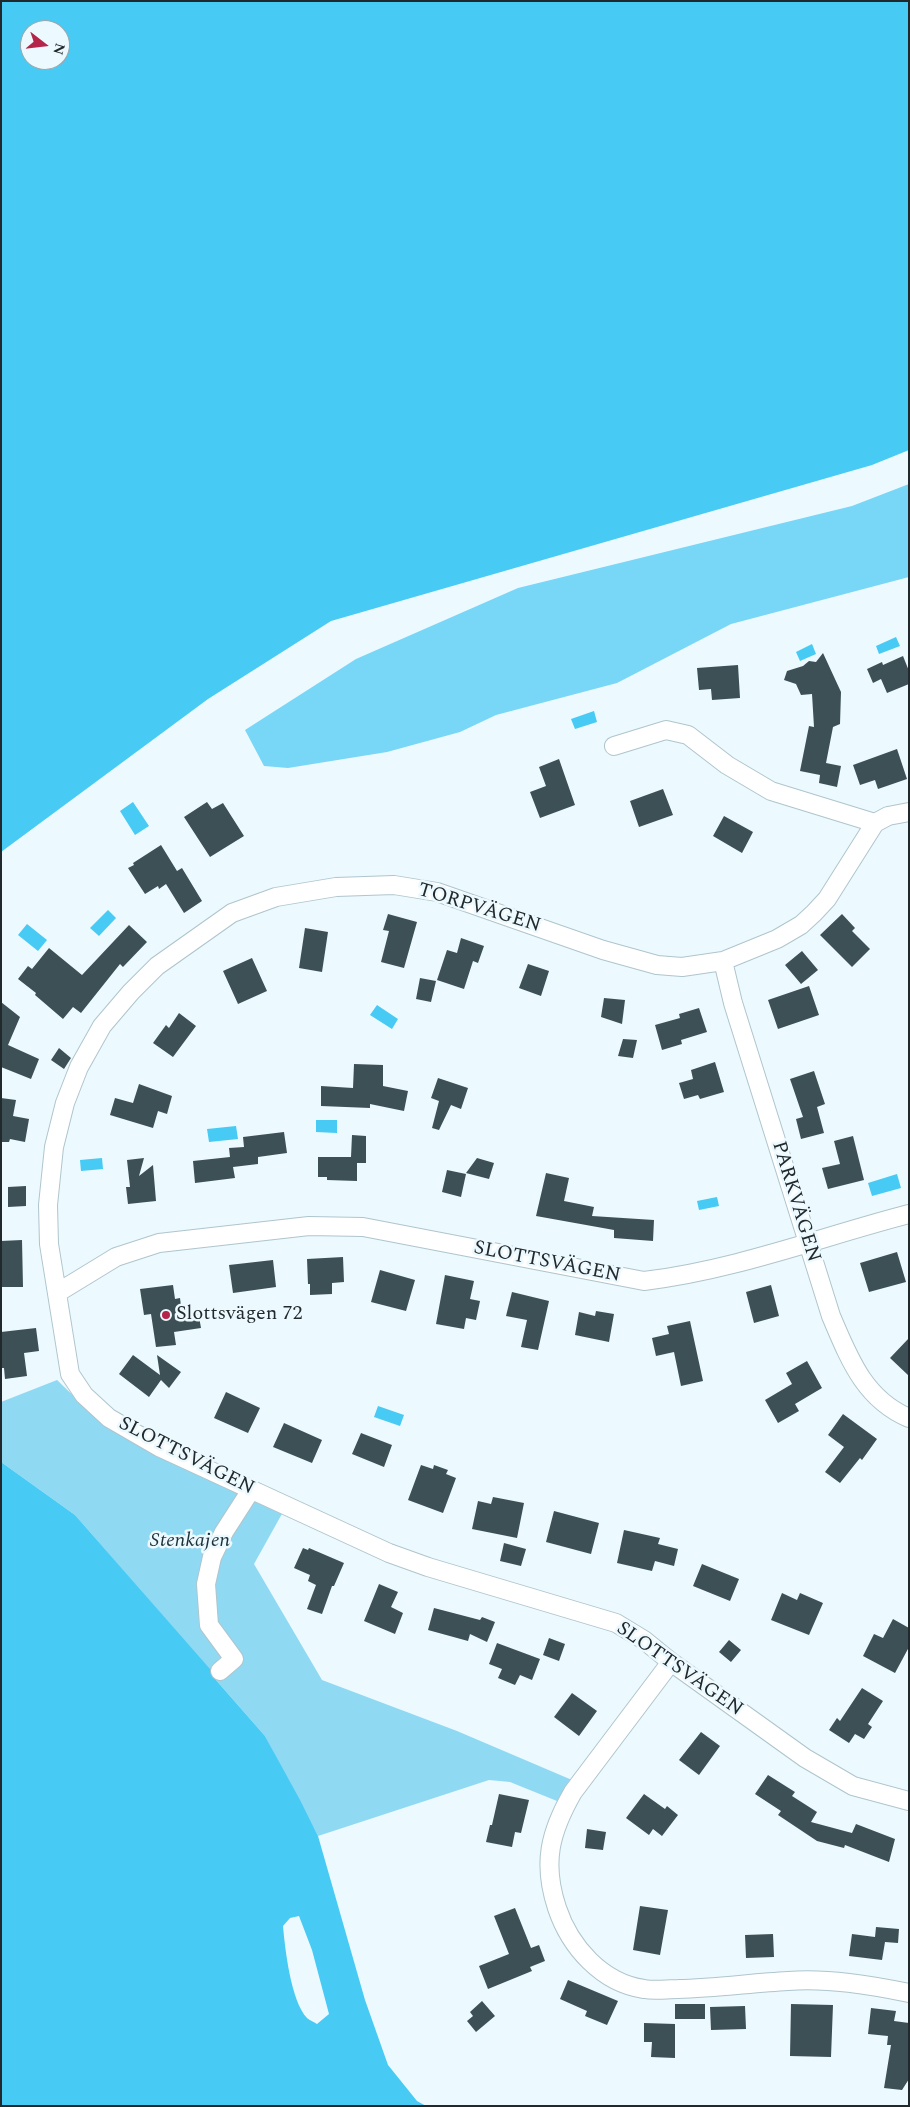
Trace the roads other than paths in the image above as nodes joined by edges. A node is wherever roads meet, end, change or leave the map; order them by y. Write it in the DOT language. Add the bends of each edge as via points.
graph roads {
  1 [pos="614,746"];
  2 [pos="909,812"];
  3 [pos="875,823"];
  4 [pos="723,961"];
  5 [pos="909,1214"];
  6 [pos="807,1244"];
  7 [pos="57,1294"];
  8 [pos="909,1418"];
  9 [pos="251,1490"];
  10 [pos="671,1662"];
  11 [pos="220,1671"];
  12 [pos="909,1801"];
  13 [pos="909,1994"];
  1 -- 3 [label="street" via="666,730 688,735 727,765 771,790"];
  2 -- 3 [label="street" via="888,816"];
  3 -- 4 [label="street, TORPVÄGEN" via="814,914 777,940"];
  4 -- 6 [label="street, PARKVÄGEN"];
  4 -- 7 [label="street, TORPVÄGEN" via="682,967 657,965 603,950 437,892 394,885 336,887 276,897 232,913 157,966 131,992 102,1026 79,1067 54,1146 48,1205 49,1244"];
  5 -- 6 [label="street, SLOTTSVÄGEN"];
  6 -- 7 [label="street, SLOTTSVÄGEN" via="670,1278 644,1281 363,1227 310,1226 159,1243 116,1256"];
  6 -- 8 [label="street, PARKVÄGEN" via="846,1352 881,1402"];
  7 -- 9 [label="street, SLOTTSVÄGEN" via="70,1374 95,1406 109,1418 160,1447"];
  9 -- 10 [label="street, SLOTTSVÄGEN" via="389,1553 616,1623"];
  9 -- 11 [label="street" via="212,1557 206,1584 209,1625 234,1658"];
  10 -- 12 [label="street, SLOTTSVÄGEN" via="777,1740 830,1773 854,1786"];
  10 -- 13 [label="street" via="572,1792 560,1813 551,1840 548,1862 554,1898 560,1916 580,1950 599,1970 619,1981 645,1989 790,1980 861,1984"];
}
